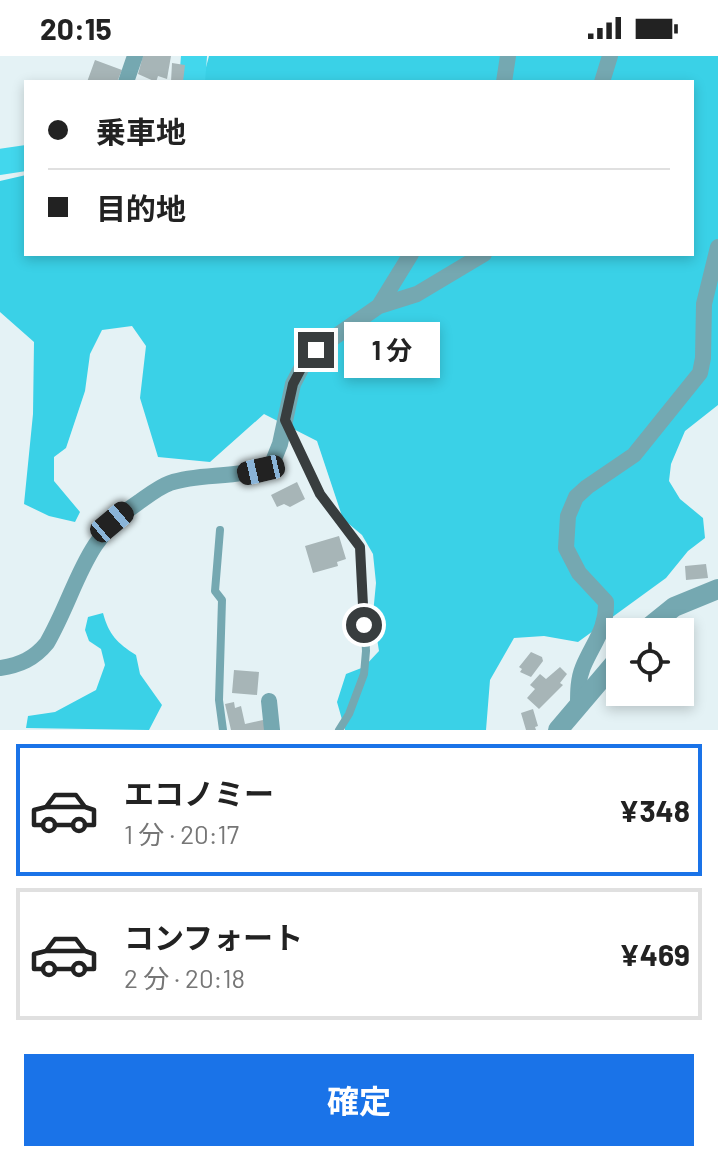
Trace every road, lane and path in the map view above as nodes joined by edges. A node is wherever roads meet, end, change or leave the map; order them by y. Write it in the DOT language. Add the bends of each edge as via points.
graph roads {
  1 [pos="135,56"];
  2 [pos="508,56"];
  3 [pos="610,56"];
  4 [pos="127,80"];
  5 [pos="504,80"];
  6 [pos="603,80"];
  7 [pos="718,247"];
  8 [pos="410,256"];
  9 [pos="481,256"];
  10 [pos="379,306"];
  11 [pos="285,420"];
  12 [pos="220,530"];
  13 [pos="715,594"];
  14 [pos="660,618"];
  15 [pos="7,667"];
  16 [pos="606,673"];
  17 [pos="0,683"];
  18 [pos="269,701"];
  19 [pos="578,705"];
  20 [pos="223,730"];
  21 [pos="272,730"];
  22 [pos="339,730"];
  23 [pos="558,730"];
  1 -- 4 [label="street"];
  2 -- 5 [label="street"];
  3 -- 6 [label="street"];
  7 -- 19 [label="street" via="704,304 700,373 634,455 576,497 568,516 566,548 571,560 606,602 606,622 579,677"];
  8 -- 10 [label="street"];
  9 -- 10 [label="street" via="417,294"];
  10 -- 11 [label="street" via="304,363"];
  11 -- 15 [label="street" via="272,464 242,474 172,483 112,522 86,558 47,643 38,655"];
  11 -- 22 [label="lane" via="320,494 360,547 364,674"];
  12 -- 20 [label="lane" via="215,591 222,600"];
  13 -- 14 [label="street" via="674,607"];
  15 -- 17 [label="street"];
  16 -- 19 [label="street"];
  18 -- 21 [label="street"];
  19 -- 23 [label="street"];
}
